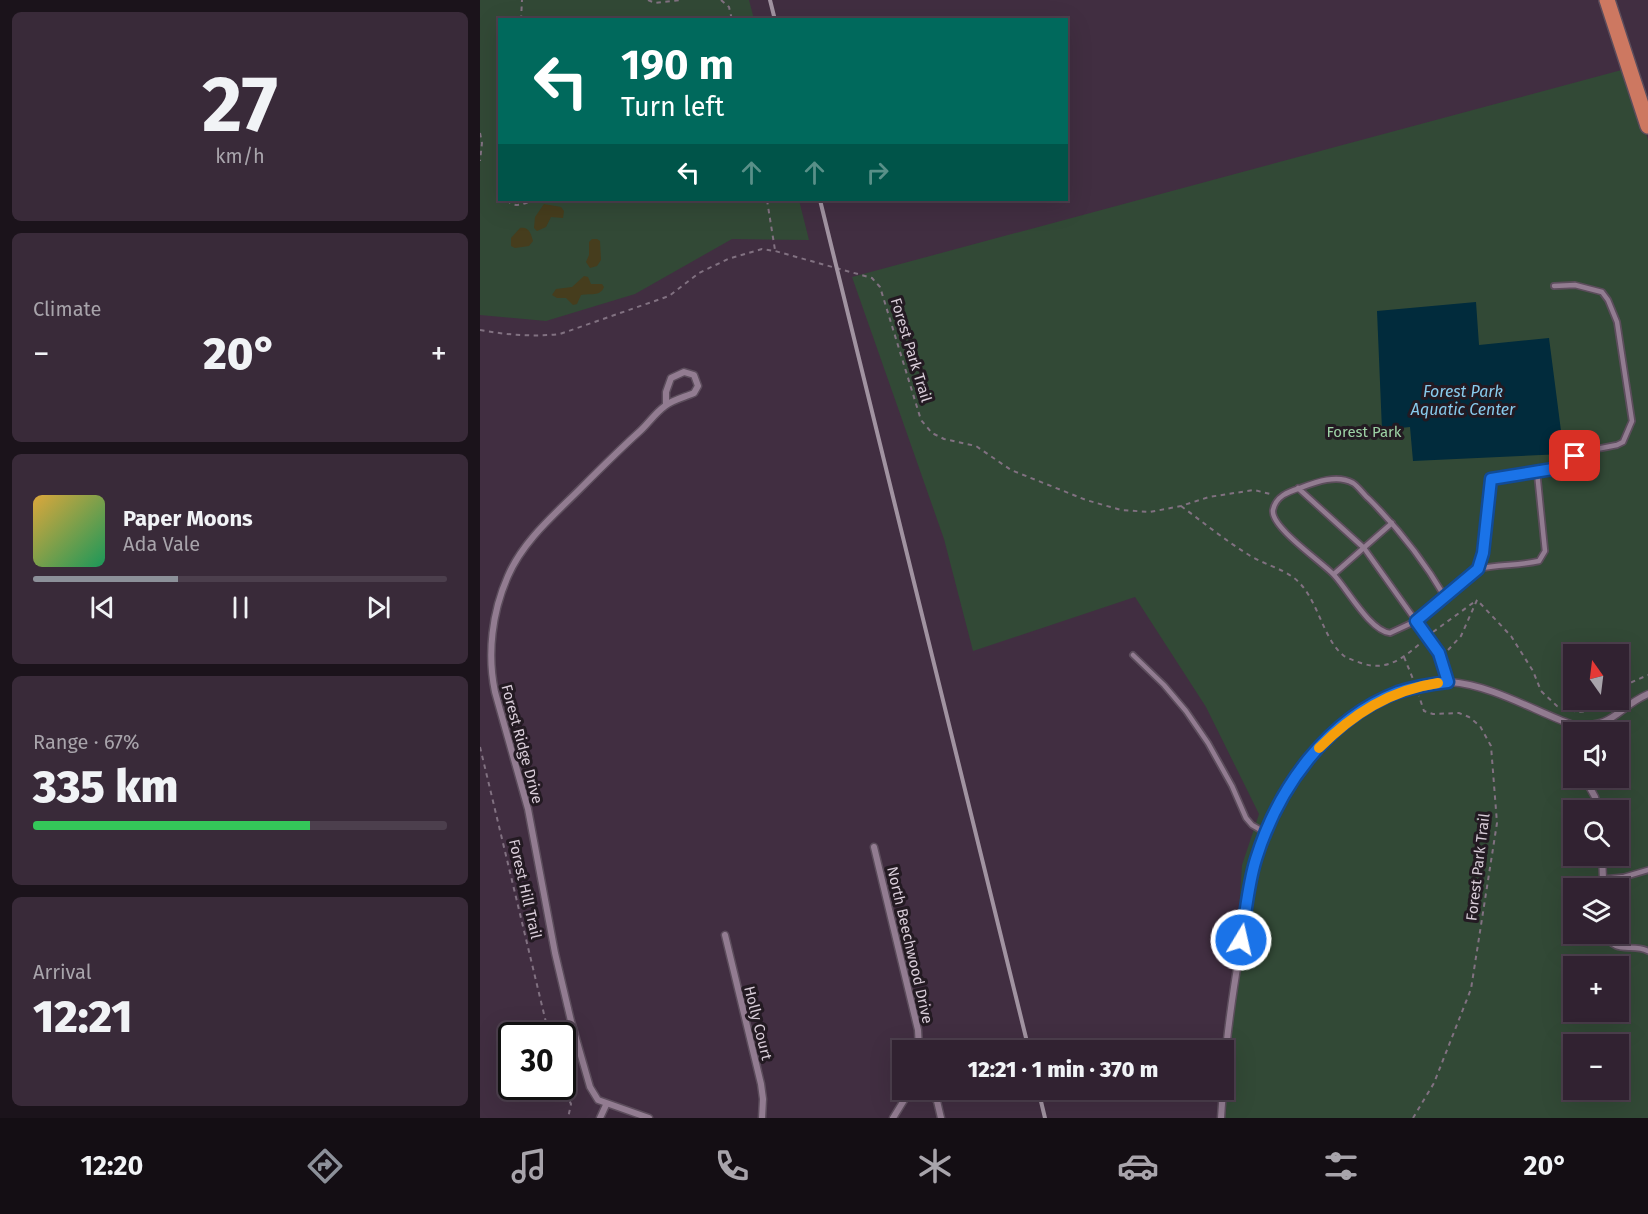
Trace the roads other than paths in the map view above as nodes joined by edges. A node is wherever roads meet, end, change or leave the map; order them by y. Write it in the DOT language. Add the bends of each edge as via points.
graph roads {
  1 [pos="1606,0"];
  2 [pos="1648,126"];
  3 [pos="1554,286"];
  4 [pos="666,405"];
  5 [pos="1537,472"];
  6 [pos="1298,488"];
  7 [pos="1392,522"];
  8 [pos="1364,548"];
  9 [pos="1478,569"];
  10 [pos="1334,574"];
  11 [pos="1445,597"];
  12 [pos="1416,621"];
  13 [pos="1133,655"];
  14 [pos="1448,682"];
  15 [pos="1648,694"];
  16 [pos="1566,722"];
  17 [pos="1605,722"];
  18 [pos="1266,833"];
  19 [pos="874,846"];
  20 [pos="1648,870"];
  21 [pos="1613,878"];
  22 [pos="725,935"];
  23 [pos="1614,944"];
  24 [pos="1648,951"];
  25 [pos="918,1040"];
  26 [pos="1227,1040"];
  27 [pos="904,1100"];
  28 [pos="936,1100"];
  29 [pos="1222,1100"];
  30 [pos="606,1105"];
  31 [pos="600,1118"];
  32 [pos="649,1118"];
  33 [pos="762,1118"];
  34 [pos="893,1118"];
  35 [pos="941,1118"];
  36 [pos="1221,1118"];
  1 -- 2 [label="main road"];
  3 -- 5 [label="lane" via="1575,285 1602,292 1608,300 1617,322 1632,421 1623,442 1586,451 1565,467"];
  4 -- 4 [label="street, Forest Ridge Drive" via="671,378 684,372 694,375 698,386 694,393"];
  4 -- 30 [label="street, Forest Ridge Drive" via="537,533 509,573 494,618 493,681 528,809 557,964 590,1087"];
  5 -- 9 [label="lane" via="1491,479"];
  5 -- 9 [label="lane" via="1545,551 1539,561"];
  6 -- 7 [label="lane" via="1336,479 1353,483"];
  6 -- 8 [label="lane"];
  6 -- 10 [label="lane" via="1278,499 1273,511 1275,520"];
  7 -- 8 [label="lane"];
  7 -- 11 [label="lane"];
  8 -- 10 [label="lane"];
  8 -- 12 [label="lane"];
  9 -- 11 [label="lane"];
  10 -- 12 [label="lane" via="1383,633"];
  11 -- 12 [label="lane"];
  12 -- 14 [label="lane" via="1439,653"];
  13 -- 18 [label="lane" via="1186,711 1223,769 1246,818"];
  14 -- 16 [label="street" via="1495,693"];
  14 -- 18 [label="street" via="1399,692 1364,710 1319,747 1291,783"];
  15 -- 17 [label="street"];
  18 -- 26 [label="street" via="1255,861"];
  19 -- 25 [label="street, North Beechwood Drive"];
  20 -- 21 [label="lane"];
  22 -- 33 [label="street, Holly Court" via="761,1084"];
  23 -- 24 [label="lane"];
  27 -- 34 [label="street"];
  28 -- 35 [label="street"];
  29 -- 36 [label="street"];
  30 -- 31 [label="street"];
  30 -- 32 [label="street"];
}
